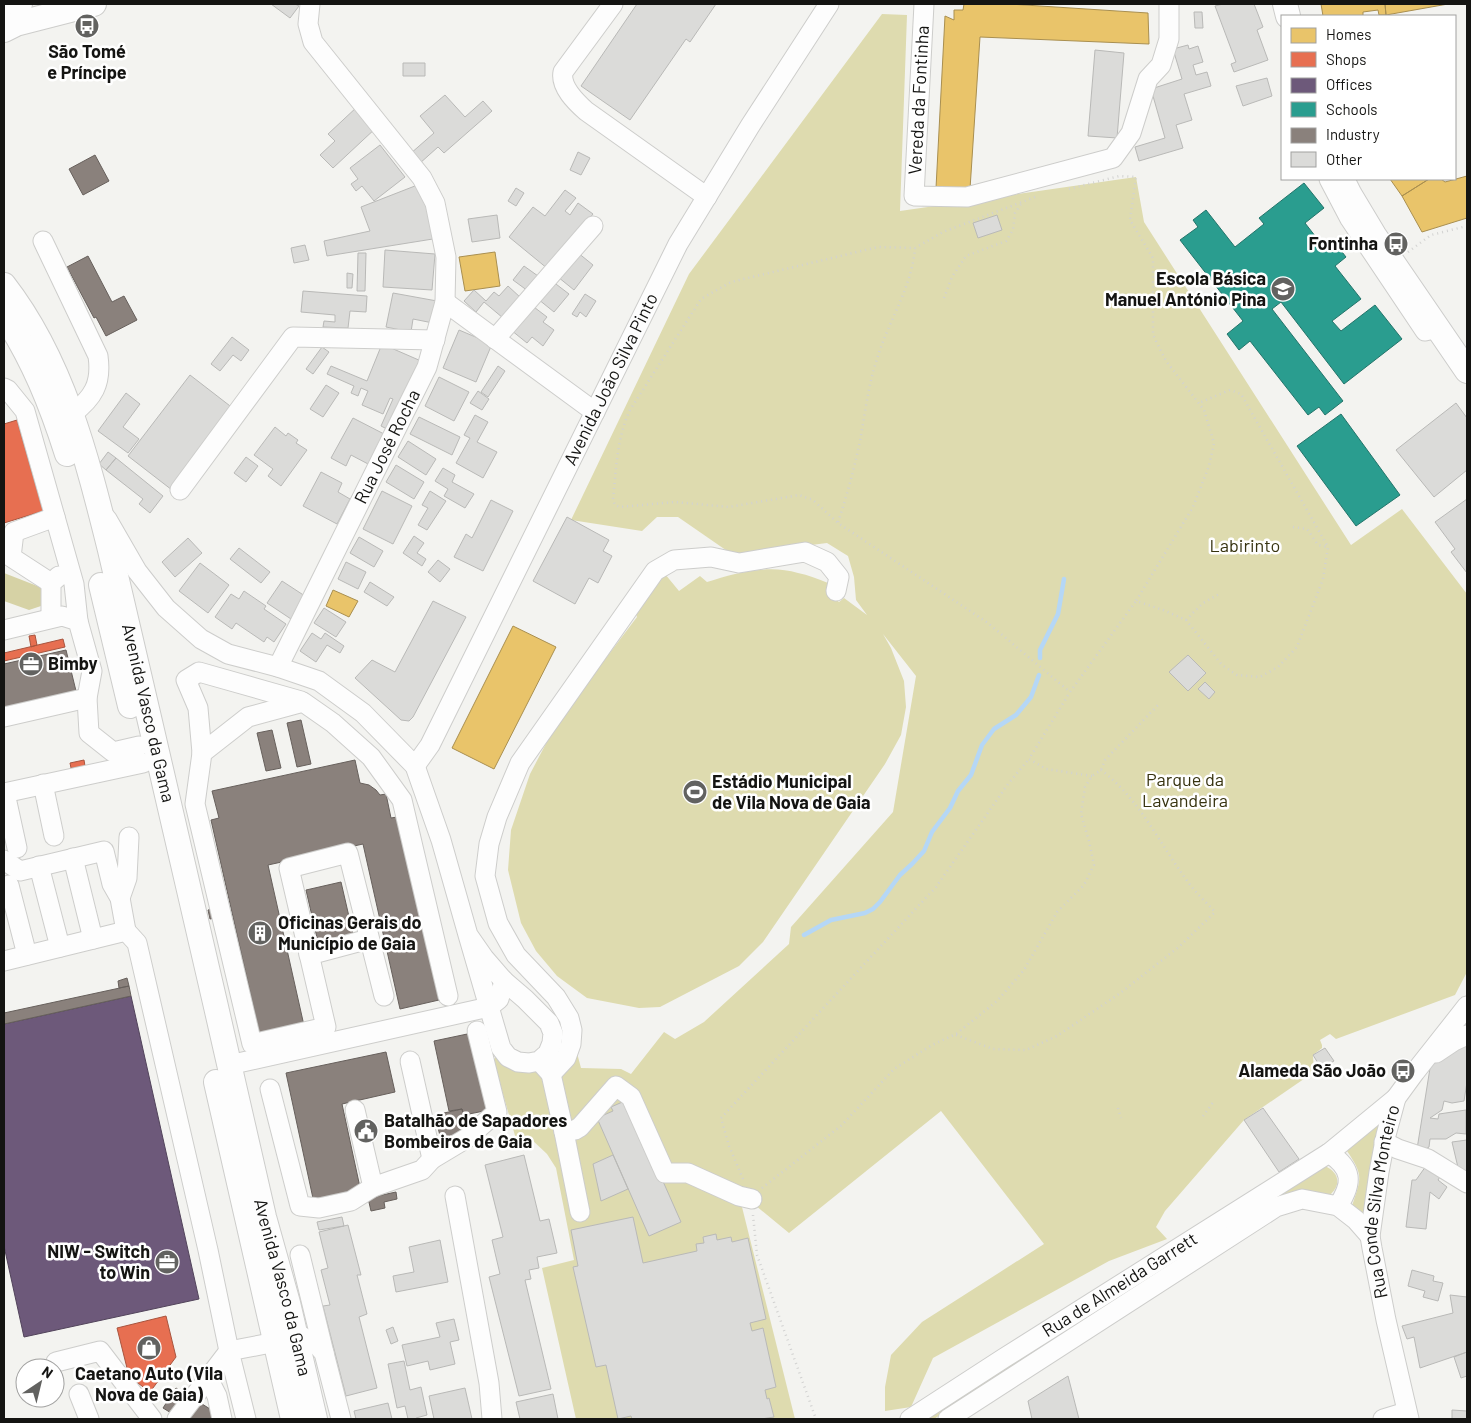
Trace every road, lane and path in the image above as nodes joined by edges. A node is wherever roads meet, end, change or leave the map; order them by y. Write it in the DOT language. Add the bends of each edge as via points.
graph roads {
  1 [pos="20,4"];
  2 [pos="94,4"];
  3 [pos="310,4"];
  4 [pos="612,4"];
  5 [pos="830,4"];
  6 [pos="924,4"];
  7 [pos="1169,4"];
  8 [pos="4,8"];
  9 [pos="4,30"];
  10 [pos="1330,180"];
  11 [pos="1342,180"];
  12 [pos="1064,190"];
  13 [pos="706,197"];
  14 [pos="1037,197"];
  15 [pos="1022,203"];
  16 [pos="593,226"];
  17 [pos="1467,226"];
  18 [pos="43,241"];
  19 [pos="915,248"];
  20 [pos="1393,263"];
  21 [pos="4,284"];
  22 [pos="944,298"];
  23 [pos="445,302"];
  24 [pos="12,323"];
  25 [pos="1438,328"];
  26 [pos="495,339"];
  27 [pos="434,340"];
  28 [pos="1466,369"];
  29 [pos="4,388"];
  30 [pos="1199,403"];
  31 [pos="595,412"];
  32 [pos="72,414"];
  33 [pos="180,490"];
  34 [pos="99,506"];
  35 [pos="55,517"];
  36 [pos="838,522"];
  37 [pos="1293,527"];
  38 [pos="1328,547"];
  39 [pos="70,567"];
  40 [pos="51,583"];
  41 [pos="836,591"];
  42 [pos="1221,593"];
  43 [pos="1136,601"];
  44 [pos="51,618"];
  45 [pos="1186,620"];
  46 [pos="78,621"];
  47 [pos="4,630"];
  48 [pos="278,667"];
  49 [pos="1070,692"];
  50 [pos="87,698"];
  51 [pos="303,702"];
  52 [pos="1159,704"];
  53 [pos="4,716"];
  54 [pos="202,753"];
  55 [pos="141,754"];
  56 [pos="1029,759"];
  57 [pos="415,766"];
  58 [pos="1101,770"];
  59 [pos="1092,776"];
  60 [pos="43,784"];
  61 [pos="4,793"];
  62 [pos="54,836"];
  63 [pos="104,851"];
  64 [pos="10,854"];
  65 [pos="73,858"];
  66 [pos="40,866"];
  67 [pos="11,882"];
  68 [pos="120,898"];
  69 [pos="126,931"];
  70 [pos="468,935"];
  71 [pos="93,939"];
  72 [pos="369,939"];
  73 [pos="60,948"];
  74 [pos="27,955"];
  75 [pos="309,955"];
  76 [pos="4,961"];
  77 [pos="504,981"];
  78 [pos="384,996"];
  79 [pos="448,996"];
  80 [pos="494,1003"];
  81 [pos="1467,1006"];
  82 [pos="477,1031"];
  83 [pos="956,1034"];
  84 [pos="1467,1034"];
  85 [pos="410,1061"];
  86 [pos="1424,1061"];
  87 [pos="229,1065"];
  88 [pos="545,1067"];
  89 [pos="270,1090"];
  90 [pos="1396,1098"];
  91 [pos="1214,1102"];
  92 [pos="1118,1108"];
  93 [pos="355,1110"];
  94 [pos="1203,1116"];
  95 [pos="1121,1118"];
  96 [pos="564,1132"];
  97 [pos="1384,1142"];
  98 [pos="1329,1153"];
  99 [pos="242,1158"];
  100 [pos="432,1158"];
  101 [pos="1467,1183"];
  102 [pos="372,1187"];
  103 [pos="455,1196"];
  104 [pos="752,1199"];
  105 [pos="1338,1206"];
  106 [pos="580,1212"];
  107 [pos="1370,1236"];
  108 [pos="300,1255"];
  109 [pos="285,1337"];
  110 [pos="229,1351"];
  111 [pos="324,1353"];
  112 [pos="65,1360"];
  113 [pos="208,1378"];
  114 [pos="79,1394"];
  115 [pos="1408,1416"];
  116 [pos="146,1417"];
  117 [pos="89,1419"];
  118 [pos="178,1419"];
  119 [pos="222,1419"];
  120 [pos="246,1419"];
  121 [pos="293,1419"];
  122 [pos="315,1419"];
  123 [pos="341,1419"];
  124 [pos="492,1419"];
  125 [pos="816,1419"];
  126 [pos="910,1419"];
  127 [pos="948,1419"];
  128 [pos="1383,1419"];
  1 -- 8 [label="main road"];
  2 -- 9 [label="main road"];
  3 -- 23 [label="street, Rua José Rocha" via="308,24 313,42 422,178 435,203 446,257"];
  4 -- 13 [label="street" via="563,72 563,82 581,107"];
  5 -- 13 [label="street, Avenida João Silva Pinto"];
  6 -- 7 [label="street, Vereda da Fontinha" via="914,196 967,197 1113,158 1131,133 1148,78 1160,65 1169,39"];
  10 -- 25 [label="street" via="1350,219 1425,330"];
  11 -- 20 [label="main road"];
  12 -- 30 [label="path" via="1119,176 1136,177 1130,220 1153,258 1153,335 1166,361"];
  13 -- 31 [label="street, Avenida João Silva Pinto" via="678,244"];
  14 -- 15 [label="path"];
  15 -- 19 [label="path" via="943,232"];
  15 -- 22 [label="path" via="1006,241 966,256 952,277"];
  16 -- 26 [label="street"];
  17 -- 20 [label="path" via="1431,235"];
  18 -- 32 [label="street" via="98,356 96,388"];
  19 -- 36 [label="path" via="913,266 875,366 860,441"];
  19 -- 36 [label="path" via="878,247 731,282 701,299 626,420 617,460 615,505 675,502 729,507 799,495 813,500"];
  20 -- 25 [label="main road"];
  21 -- 24 [label="main road, Avenida Vasco da Gama"];
  23 -- 26 [label="street"];
  23 -- 27 [label="street, Rua José Rocha"];
  24 -- 32 [label="main road, Avenida Vasco da Gama" via="45,350"];
  24 -- 55 [label="main road, Avenida Vasco da Gama" via="52,406 70,462"];
  25 -- 28 [label="main road"];
  26 -- 31 [label="street"];
  27 -- 33 [label="street" via="293,337"];
  27 -- 48 [label="street, Rua José Rocha" via="427,367"];
  29 -- 35 [label="street" via="25,411"];
  30 -- 38 [label="path" via="1230,390 1241,394"];
  30 -- 43 [label="path" via="1214,443 1209,466 1193,507"];
  31 -- 57 [label="street, Avenida João Silva Pinto" via="430,745"];
  32 -- 34 [label="main road, Avenida Vasco da Gama"];
  34 -- 48 [label="street" via="138,571 166,608 201,639 228,654"];
  34 -- 87 [label="main road, Avenida Vasco da Gama"];
  35 -- 39 [label="street"];
  35 -- 40 [label="street" via="14,532 11,556"];
  36 -- 49 [label="path" via="988,623"];
  37 -- 38 [label="path" via="1307,529 1318,545"];
  38 -- 45 [label="path" via="1323,579 1297,647 1278,667 1260,677 1237,675 1222,665"];
  39 -- 40 [label="street"];
  39 -- 46 [label="street"];
  40 -- 44 [label="street"];
  41 -- 88 [label="street" via="839,577 827,562 805,552 739,563 711,557 674,560 655,571 520,763 497,817 485,876 498,923 516,955 556,997 569,1018 571,1044 566,1058"];
  42 -- 45 [label="path"];
  43 -- 45 [label="path"];
  43 -- 49 [label="path"];
  44 -- 46 [label="street" via="62,616"];
  44 -- 47 [label="street"];
  46 -- 50 [label="street" via="92,671"];
  48 -- 57 [label="street" via="319,681 363,713"];
  49 -- 56 [label="path"];
  50 -- 53 [label="street"];
  50 -- 55 [label="street" via="89,732 113,752"];
  51 -- 54 [label="street" via="248,717"];
  51 -- 54 [label="street" via="199,672 186,680 198,708"];
  51 -- 79 [label="street" via="333,723 371,757 402,800"];
  52 -- 58 [label="path" via="1105,760"];
  54 -- 75 [label="street" via="195,804 252,1044 326,1026"];
  55 -- 60 [label="street"];
  55 -- 99 [label="main road, Avenida Vasco da Gama"];
  56 -- 59 [label="path" via="1046,770"];
  56 -- 104 [label="path" via="936,887 722,1118 729,1146"];
  57 -- 70 [label="street" via="441,840"];
  58 -- 59 [label="path"];
  58 -- 83 [label="path" via="1137,806 1191,887 1215,912 1180,946 1119,994 1057,1036 1026,1050 993,1049"];
  59 -- 83 [label="path" via="1084,787 1081,814 1094,865 1084,885 1057,912 1024,970 997,1001"];
  60 -- 61 [label="street"];
  60 -- 62 [label="street"];
  61 -- 64 [label="street"];
  63 -- 65 [label="street"];
  63 -- 68 [label="street" via="112,884"];
  63 -- 68 [label="street" via="136,833"];
  64 -- 67 [label="street"];
  65 -- 66 [label="street"];
  65 -- 71 [label="street"];
  66 -- 67 [label="street"];
  66 -- 73 [label="street"];
  67 -- 74 [label="street"];
  68 -- 69 [label="street"];
  69 -- 71 [label="street"];
  69 -- 110 [label="street" via="137,943"];
  70 -- 77 [label="street"];
  70 -- 80 [label="street"];
  71 -- 73 [label="street"];
  72 -- 75 [label="street"];
  72 -- 75 [label="street" via="348,853 289,868"];
  72 -- 78 [label="street"];
  73 -- 74 [label="street"];
  74 -- 76 [label="street"];
  77 -- 80 [label="street"];
  77 -- 88 [label="street" via="549,1023 553,1033"];
  80 -- 87 [label="street"];
  80 -- 88 [label="street" via="501,1048 508,1057"];
  81 -- 86 [label="street, Rua Conde Silva Monteiro"];
  82 -- 100 [label="street" via="497,1112 467,1138"];
  83 -- 104 [label="path" via="894,1069 842,1124"];
  84 -- 86 [label="street"];
  85 -- 100 [label="street"];
  86 -- 90 [label="street, Rua Conde Silva Monteiro"];
  87 -- 99 [label="main road, Avenida Vasco da Gama"];
  88 -- 96 [label="street"];
  89 -- 102 [label="street" via="300,1206 319,1208 351,1201"];
  90 -- 97 [label="street, Rua Conde Silva Monteiro"];
  90 -- 98 [label="street, Rua de Almeida Garrett"];
  91 -- 94 [label="path"];
  92 -- 95 [label="path"];
  93 -- 102 [label="street"];
  96 -- 104 [label="street" via="580,1127 616,1086 631,1097 665,1173 688,1173"];
  96 -- 106 [label="street"];
  97 -- 101 [label="street" via="1428,1158"];
  97 -- 107 [label="street, Rua Conde Silva Monteiro"];
  98 -- 105 [label="street" via="1344,1166 1349,1180 1348,1189"];
  98 -- 126 [label="street, Rua de Almeida Garrett"];
  99 -- 109 [label="main road, Avenida Vasco da Gama"];
  100 -- 102 [label="street" via="422,1170"];
  103 -- 124 [label="street" via="489,1383"];
  104 -- 125 [label="path" via="757,1255"];
  105 -- 107 [label="street, Rua de Almeida Garrett"];
  105 -- 127 [label="street, Rua de Almeida Garrett" via="1302,1199 1276,1208"];
  107 -- 115 [label="street, Rua Conde Silva Monteiro"];
  108 -- 111 [label="street"];
  109 -- 110 [label="street"];
  109 -- 111 [label="street" via="318,1346"];
  109 -- 121 [label="main road, Avenida Vasco da Gama"];
  109 -- 122 [label="main road, Avenida Vasco da Gama"];
  110 -- 113 [label="street"];
  110 -- 120 [label="street"];
  111 -- 123 [label="street"];
  112 -- 116 [label="street" via="100,1351"];
  113 -- 118 [label="street"];
  113 -- 119 [label="street" via="217,1396"];
  114 -- 117 [label="street"];
  115 -- 128 [label="street"];
}
